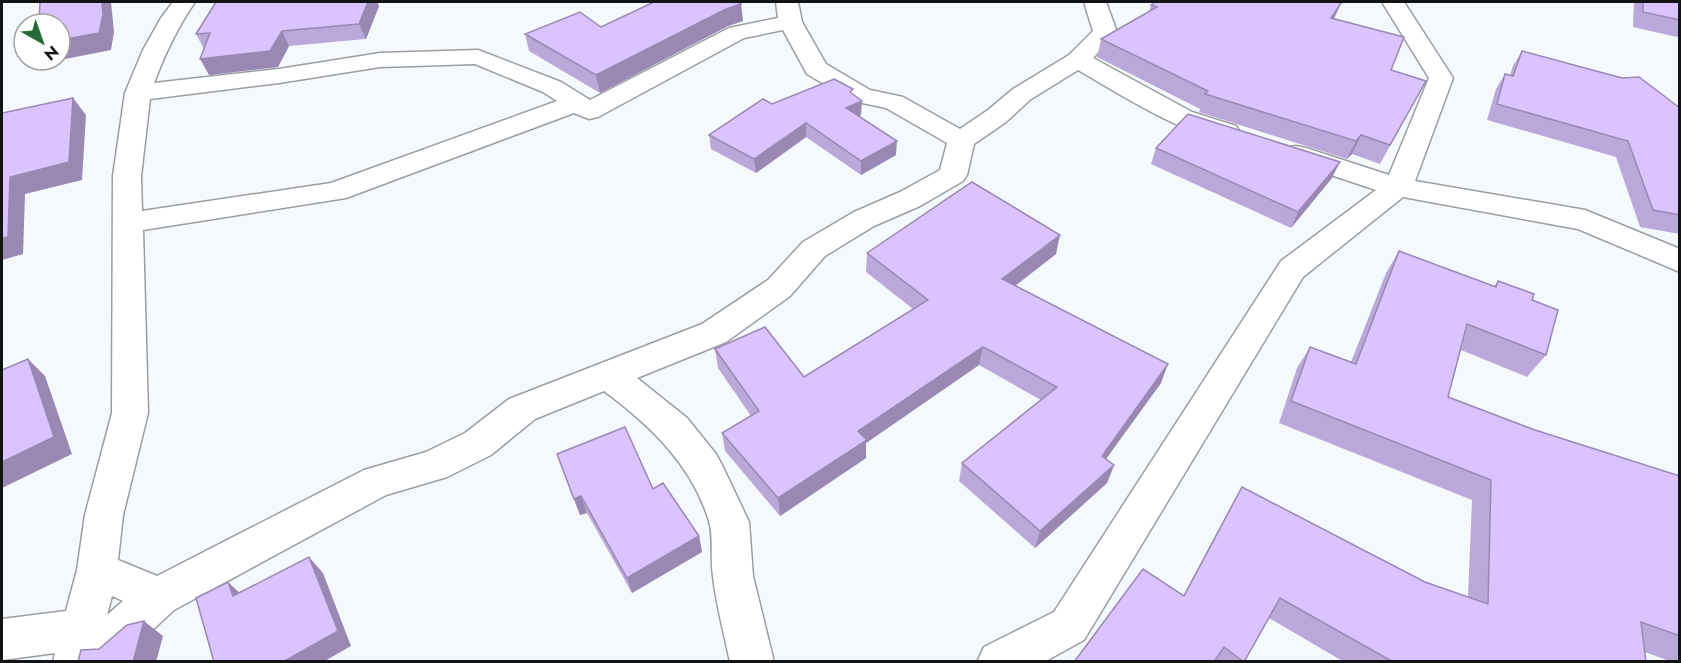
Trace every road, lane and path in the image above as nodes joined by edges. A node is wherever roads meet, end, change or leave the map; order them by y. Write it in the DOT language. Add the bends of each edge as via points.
graph roads {
  1 [pos="184,2"];
  2 [pos="1095,2"];
  3 [pos="1393,2"];
  4 [pos="789,12"];
  5 [pos="1078,60"];
  6 [pos="138,93"];
  7 [pos="576,103"];
  8 [pos="961,140"];
  9 [pos="1398,187"];
  10 [pos="128,223"];
  11 [pos="1680,261"];
  12 [pos="608,375"];
  13 [pos="97,570"];
  14 [pos="159,596"];
  15 [pos="2,639"];
  16 [pos="81,651"];
  17 [pos="752,662"];
  18 [pos="999,662"];
  1 -- 6 [label="street" via="155,50"];
  2 -- 5 [label="street" via="1105,32"];
  3 -- 9 [label="street" via="1441,78"];
  4 -- 7 [label="street" via="737,33 589,111"];
  4 -- 8 [label="street" via="816,69 862,96 894,102"];
  5 -- 8 [label="street" via="1022,94"];
  5 -- 9 [label="street" via="1183,118"];
  6 -- 7 [label="street" via="380,60 478,57 552,87"];
  6 -- 10 [label="street" via="127,176"];
  7 -- 10 [label="street" via="336,192"];
  8 -- 12 [label="street" via="953,175 814,249 779,288 714,333"];
  9 -- 11 [label="street" via="1585,220"];
  9 -- 18 [label="street" via="1292,269 1070,626"];
  10 -- 13 [label="street" via="130,413 104,515"];
  12 -- 14 [label="street" via="522,409 478,444 435,466 377,481"];
  12 -- 17 [label="street" via="674,428 703,465 729,522 733,576"];
  13 -- 14 [label="street"];
  13 -- 16 [label="street"];
  14 -- 16 [label="street"];
  15 -- 16 [label="street"];
}
